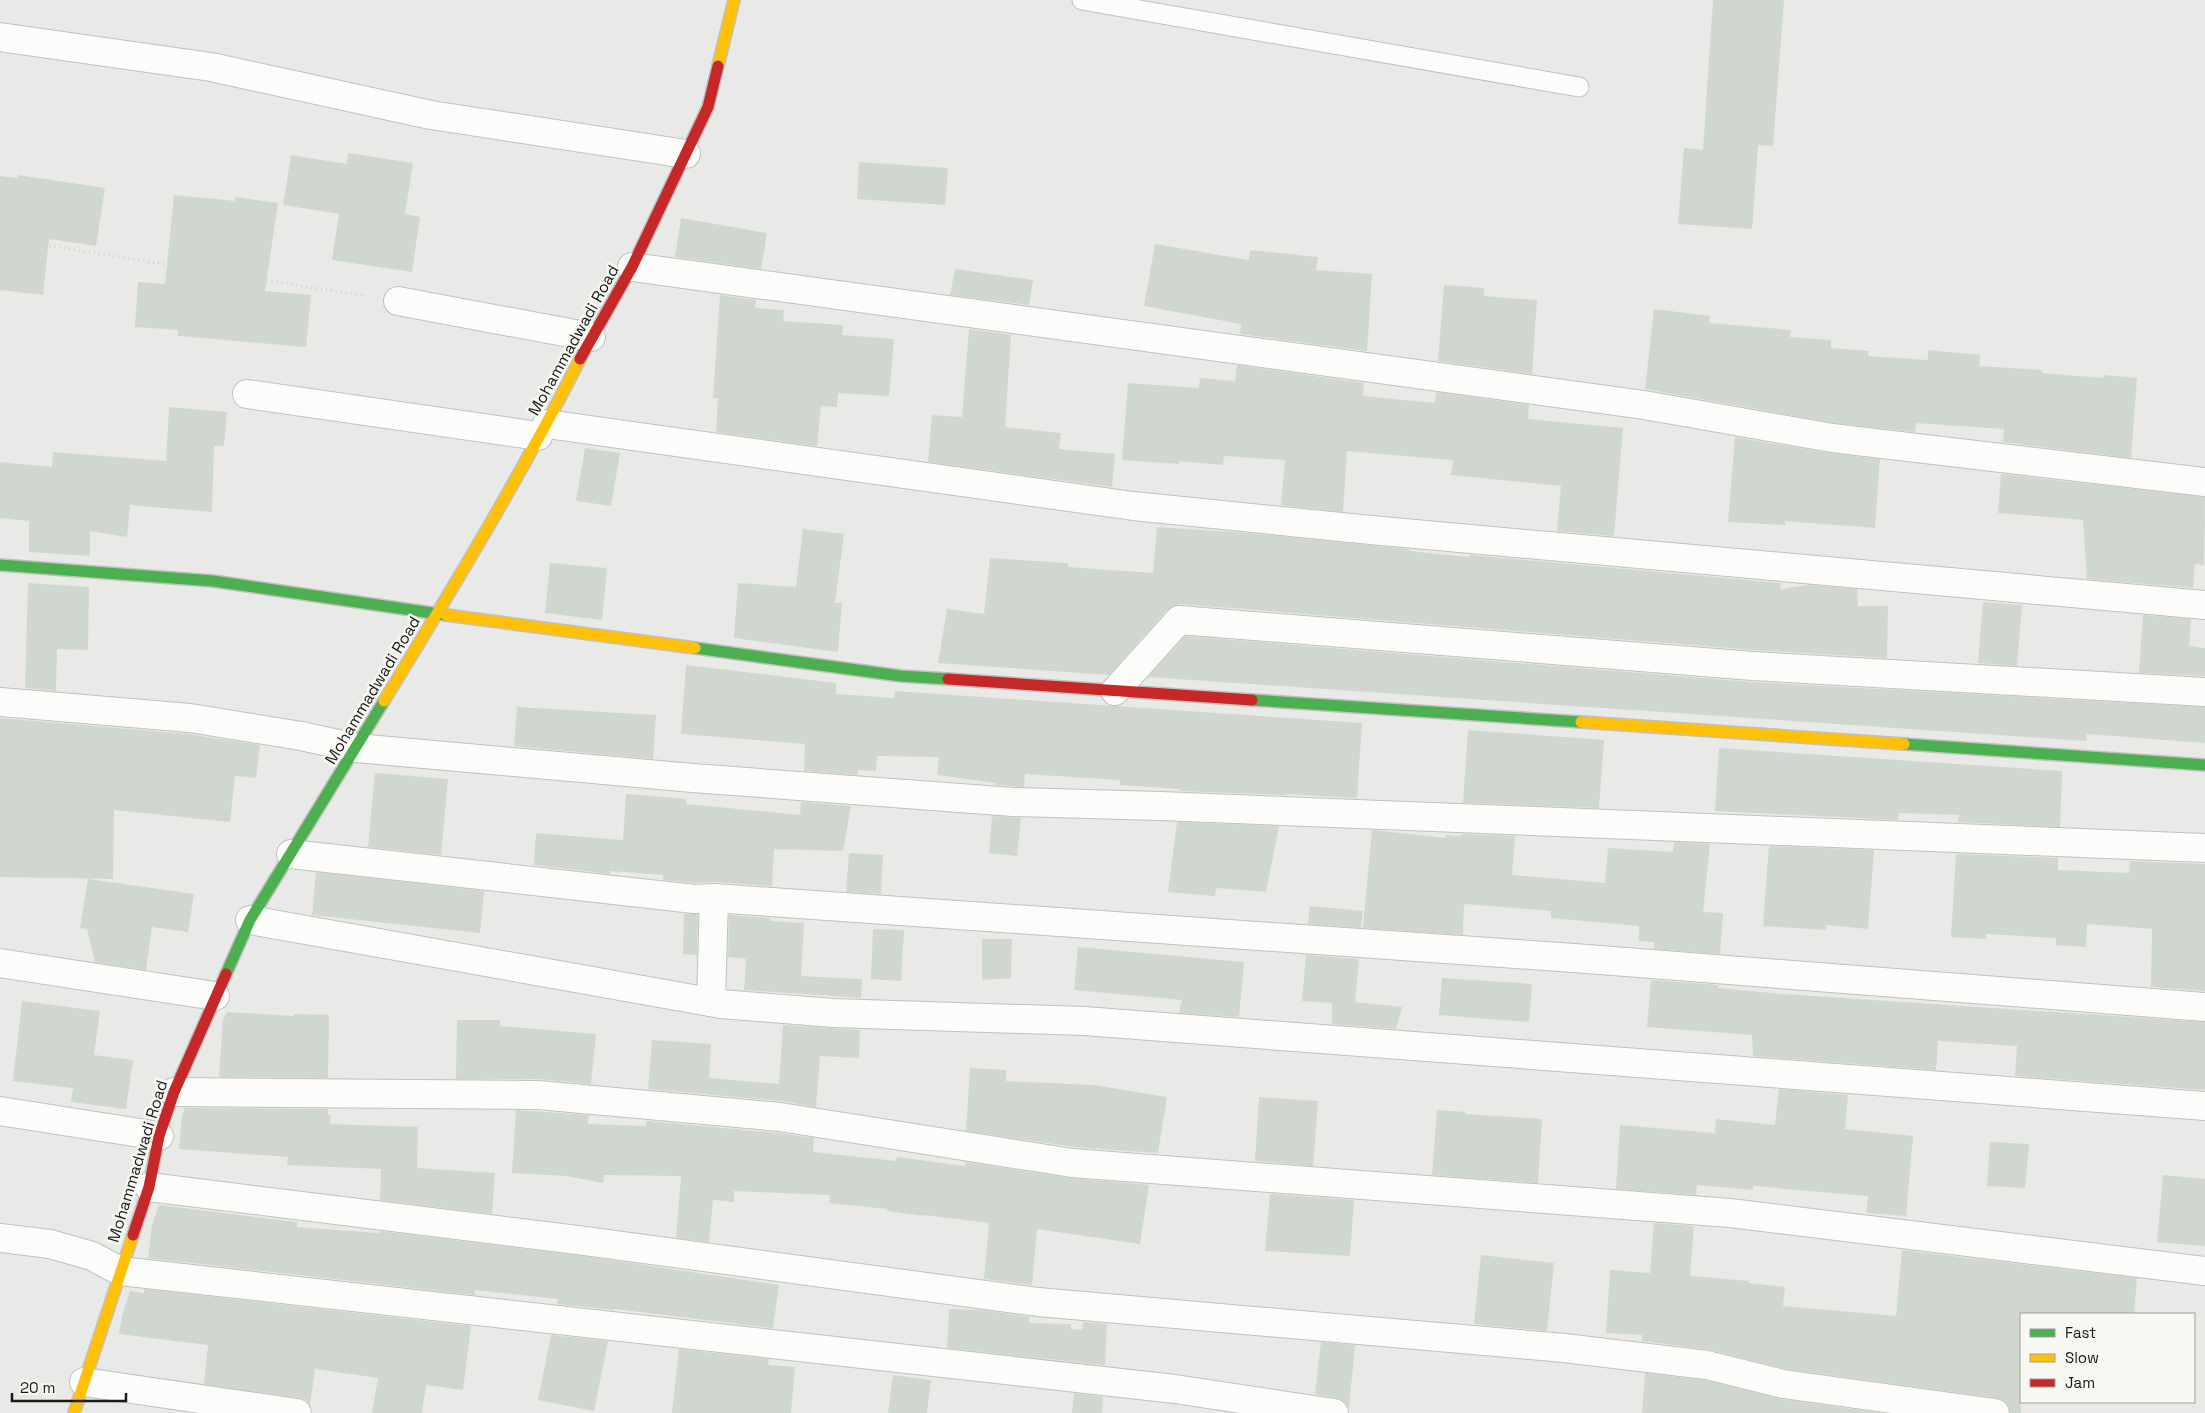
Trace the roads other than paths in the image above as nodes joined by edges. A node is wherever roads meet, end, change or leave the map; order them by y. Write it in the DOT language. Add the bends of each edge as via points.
graph roads {
  1 [pos="734,0"];
  2 [pos="1082,0"];
  3 [pos="0,37"];
  4 [pos="1579,87"];
  5 [pos="686,154"];
  6 [pos="632,267"];
  7 [pos="398,301"];
  8 [pos="591,337"];
  9 [pos="247,394"];
  10 [pos="542,430"];
  11 [pos="2205,482"];
  12 [pos="0,565"];
  13 [pos="2205,605"];
  14 [pos="437,614"];
  15 [pos="1115,691"];
  16 [pos="2205,692"];
  17 [pos="0,702"];
  18 [pos="356,748"];
  19 [pos="2205,765"];
  20 [pos="2205,848"];
  21 [pos="291,854"];
  22 [pos="714,898"];
  23 [pos="250,920"];
  24 [pos="0,963"];
  25 [pos="215,996"];
  26 [pos="711,1002"];
  27 [pos="2205,1007"];
  28 [pos="174,1092"];
  29 [pos="2205,1106"];
  30 [pos="0,1111"];
  31 [pos="159,1136"];
  32 [pos="149,1187"];
  33 [pos="0,1238"];
  34 [pos="120,1271"];
  35 [pos="2205,1271"];
  36 [pos="84,1382"];
  37 [pos="74,1413"];
  38 [pos="297,1413"];
  39 [pos="1334,1413"];
  40 [pos="1994,1413"];
  1 -- 5 [label="street, Mohammadwadi Road" via="708,107"];
  2 -- 4 [label="lane"];
  3 -- 5 [label="street" via="211,67 431,114"];
  5 -- 6 [label="street, Mohammadwadi Road"];
  6 -- 8 [label="street, Mohammadwadi Road"];
  6 -- 11 [label="street" via="1644,405 1832,438"];
  7 -- 8 [label="street"];
  8 -- 10 [label="street, Mohammadwadi Road"];
  9 -- 10 [label="street"];
  10 -- 13 [label="street" via="1134,506"];
  10 -- 14 [label="street, Mohammadwadi Road"];
  12 -- 14 [label="street" via="213,581"];
  14 -- 15 [label="street" via="901,676"];
  14 -- 18 [label="street, Mohammadwadi Road"];
  15 -- 16 [label="street" via="1179,620 1753,666"];
  15 -- 19 [label="street"];
  17 -- 18 [label="street" via="190,718"];
  18 -- 20 [label="street" via="1013,802"];
  18 -- 21 [label="street, Mohammadwadi Road"];
  21 -- 22 [label="street" via="694,899"];
  21 -- 23 [label="street, Mohammadwadi Road"];
  22 -- 26 [label="street"];
  22 -- 27 [label="street" via="1564,957"];
  23 -- 25 [label="street, Mohammadwadi Road"];
  23 -- 26 [label="street"];
  24 -- 25 [label="street"];
  25 -- 28 [label="street, Mohammadwadi Road"];
  26 -- 29 [label="street" via="833,1013 1084,1021"];
  28 -- 31 [label="street, Mohammadwadi Road"];
  28 -- 35 [label="street" via="538,1095 780,1117 1072,1163 1730,1212"];
  30 -- 31 [label="street"];
  31 -- 32 [label="street, Mohammadwadi Road"];
  32 -- 34 [label="street, Mohammadwadi Road"];
  32 -- 40 [label="street" via="586,1241 1038,1302 1564,1348 1707,1365 1784,1384"];
  33 -- 34 [label="street" via="50,1244 92,1256"];
  34 -- 36 [label="street, Mohammadwadi Road"];
  34 -- 39 [label="street" via="1175,1389"];
  36 -- 37 [label="street, Mohammadwadi Road"];
  36 -- 38 [label="street"];
}
